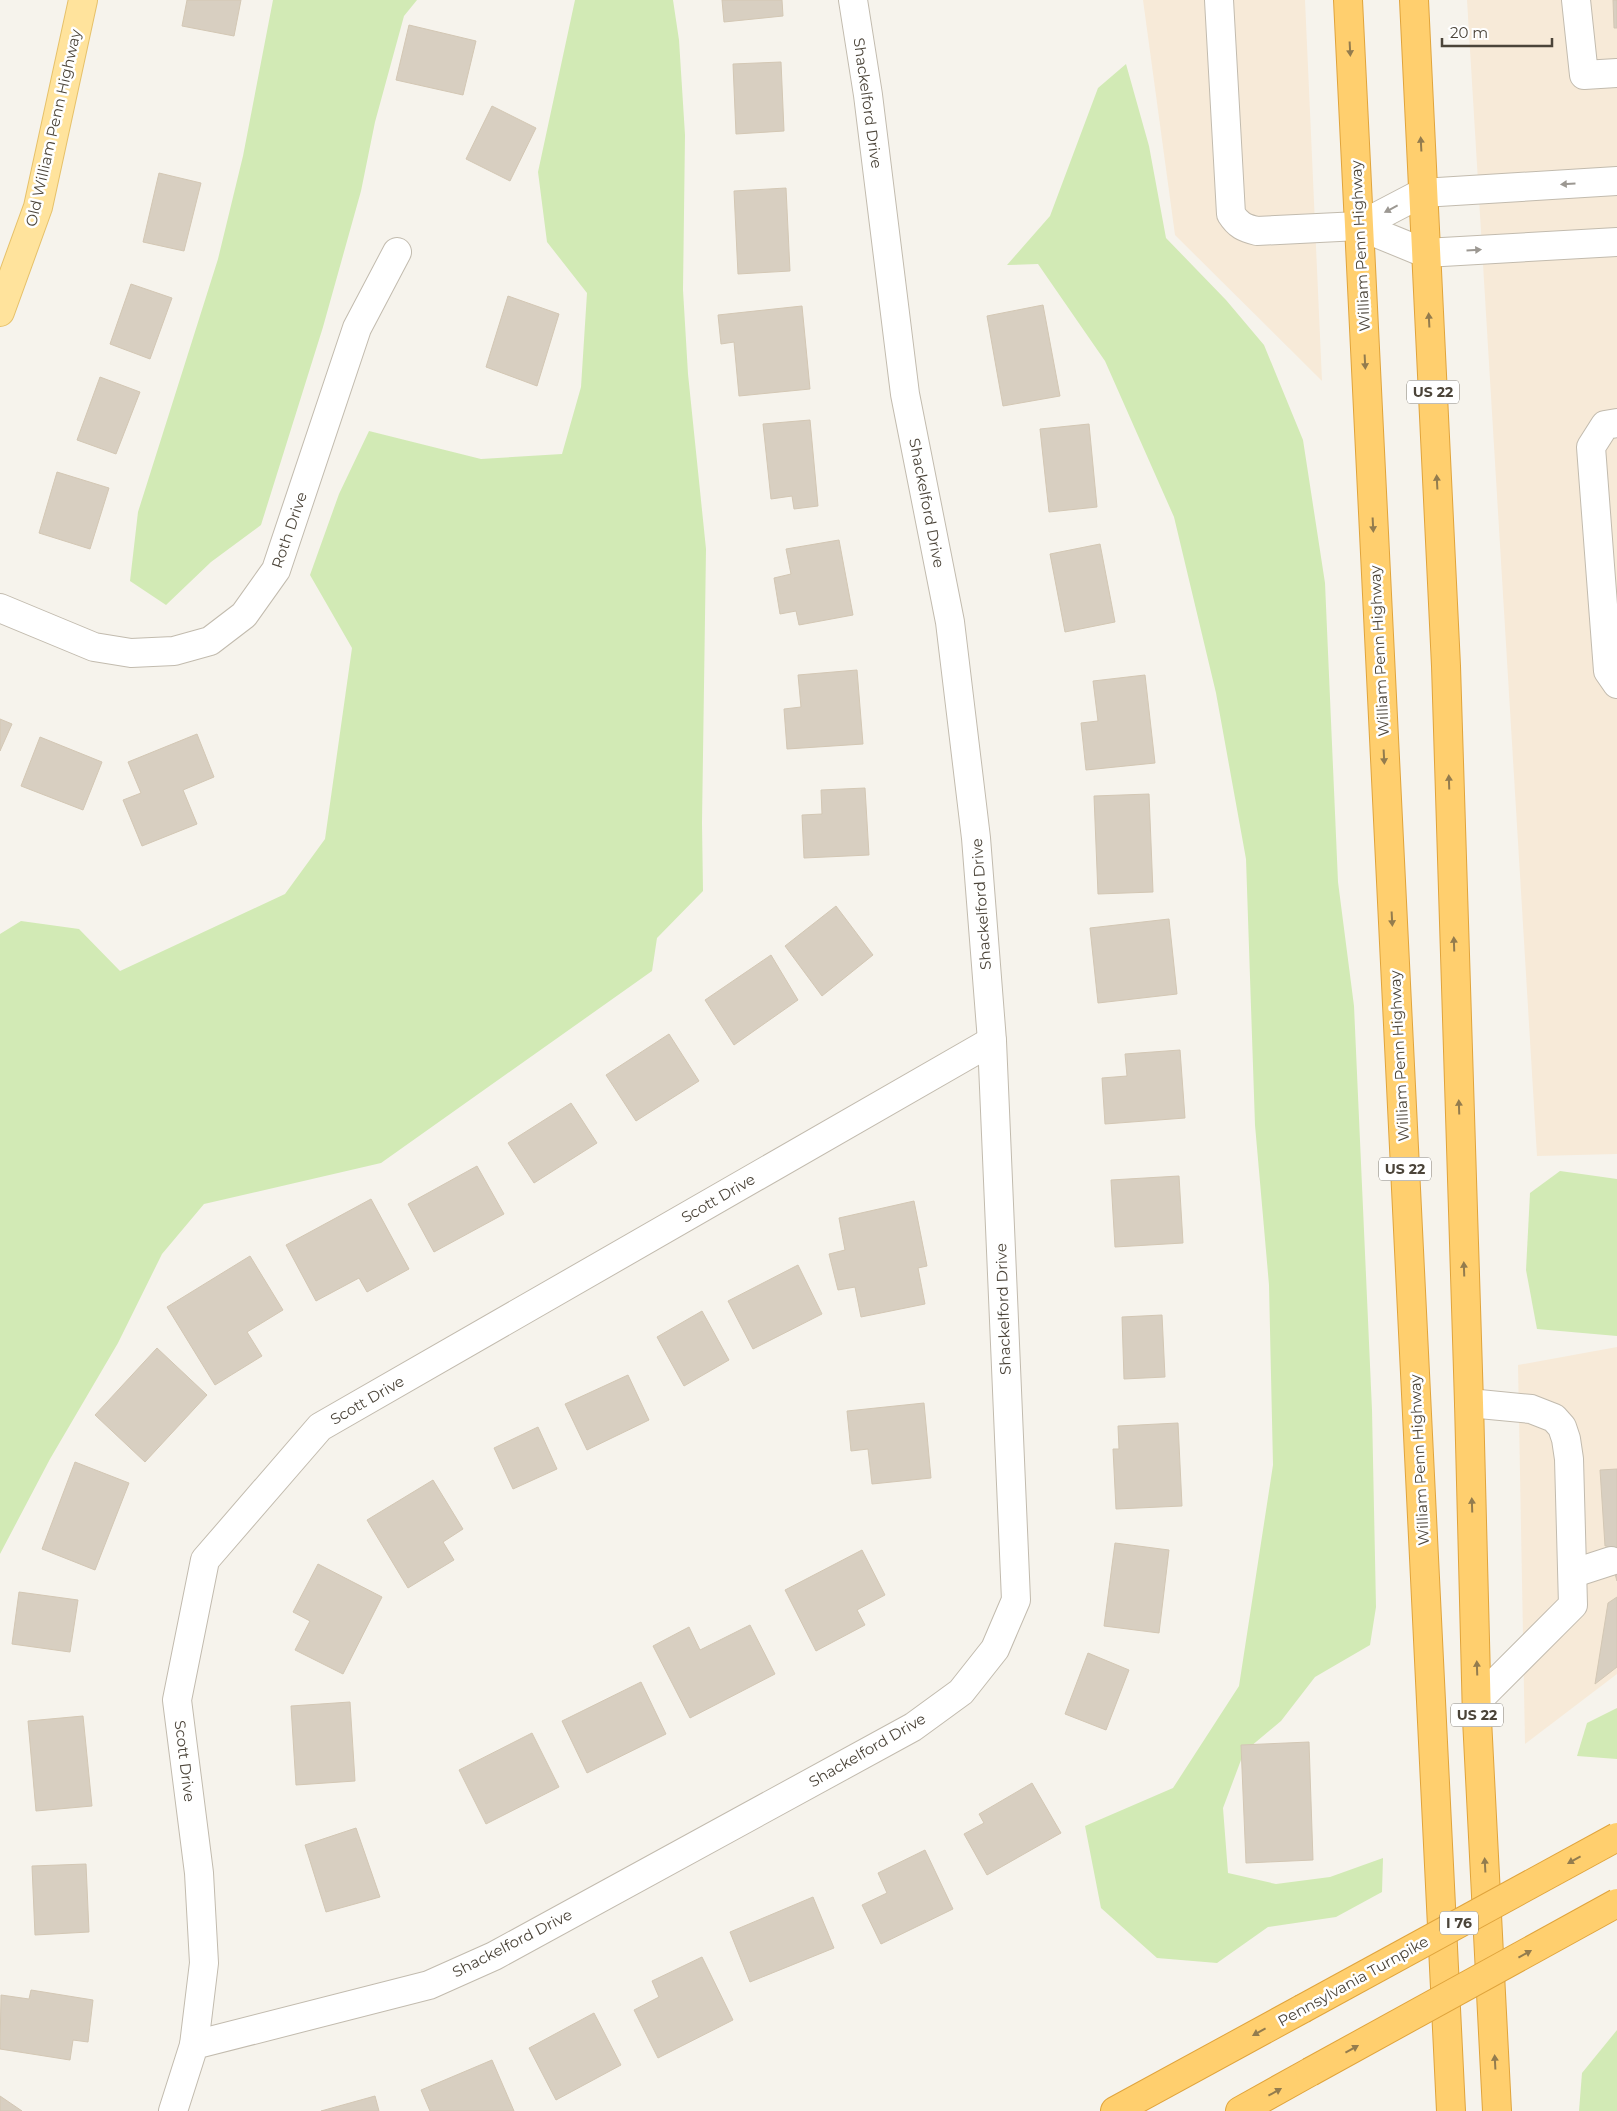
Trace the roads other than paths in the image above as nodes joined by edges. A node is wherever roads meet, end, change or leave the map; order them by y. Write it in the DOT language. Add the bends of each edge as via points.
graph roads {
  1 [pos="83,0"];
  2 [pos="853,0"];
  3 [pos="1220,0"];
  4 [pos="1348,0"];
  5 [pos="1414,0"];
  6 [pos="1576,0"];
  7 [pos="1617,73"];
  8 [pos="1617,181"];
  9 [pos="1422,192"];
  10 [pos="1359,226"];
  11 [pos="1617,242"];
  12 [pos="397,252"];
  13 [pos="1425,253"];
  14 [pos="0,312"];
  15 [pos="1617,423"];
  16 [pos="0,608"];
  17 [pos="1617,684"];
  18 [pos="992,1040"];
  19 [pos="1470,1403"];
  20 [pos="1612,1561"];
  21 [pos="1574,1573"];
  22 [pos="1477,1701"];
  23 [pos="1617,1837"];
  24 [pos="1617,1903"];
  25 [pos="194,2045"];
  26 [pos="173,2111"];
  27 [pos="1115,2111"];
  28 [pos="1240,2111"];
  29 [pos="1451,2111"];
  30 [pos="1497,2111"];
  1 -- 14 [label="main road, Old William Penn Highway" via="38,207"];
  2 -- 18 [label="street, Shackelford Drive" via="905,394 950,622 976,838"];
  3 -- 10 [label="street" via="1231,214 1246,229 1257,231"];
  4 -- 10 [label="highway, William Penn Highway / US 22, one-way"];
  9 -- 5 [label="highway, US 22, one-way"];
  6 -- 7 [label="street" via="1584,75"];
  8 -- 9 [label="street, one-way"];
  9 -- 10 [label="street, one-way"];
  9 -- 13 [label="highway, US 22"];
  10 -- 13 [label="street"];
  10 -- 29 [label="highway, William Penn Highway / US 22, one-way"];
  13 -- 11 [label="street, one-way"];
  12 -- 16 [label="street, Roth Drive" via="357,328 276,570 244,615 210,641 174,651 131,652 94,647"];
  19 -- 13 [label="highway, US 22, one-way" via="1446,666"];
  15 -- 17 [label="street" via="1605,424 1591,447 1608,671"];
  18 -- 25 [label="street, Scott Drive" via="320,1427 205,1560 177,1700 199,1872 204,1963"];
  18 -- 25 [label="street, Shackelford Drive" via="1016,1600 996,1649 961,1692 913,1727 494,1956 429,1985"];
  19 -- 21 [label="street" via="1531,1409 1554,1418 1562,1427 1569,1459"];
  22 -- 19 [label="highway, US 22, one-way"];
  20 -- 21 [label="street"];
  21 -- 22 [label="street" via="1573,1605"];
  30 -- 22 [label="highway, US 22, one-way"];
  23 -- 27 [label="highway, Pennsylvania Turnpike / I 76, one-way, bridge"];
  28 -- 24 [label="highway, one-way, bridge"];
  25 -- 26 [label="street"];
}
